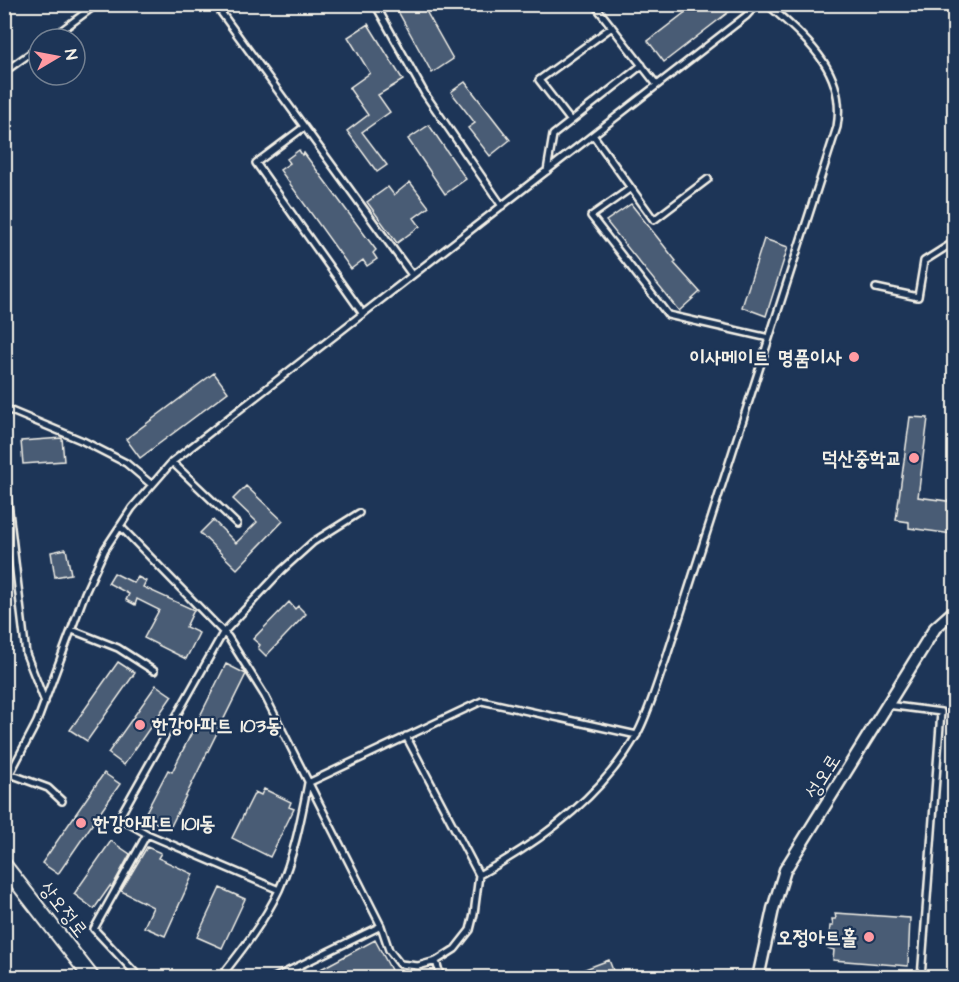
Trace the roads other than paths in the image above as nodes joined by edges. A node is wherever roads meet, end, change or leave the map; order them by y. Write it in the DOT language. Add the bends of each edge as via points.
graph roads {
  1 [pos="97,4"];
  2 [pos="215,4"];
  3 [pos="375,4"];
  4 [pos="594,4"];
  5 [pos="758,4"];
  6 [pos="766,4"];
  7 [pos="66,27"];
  8 [pos="612,27"];
  9 [pos="27,56"];
  10 [pos="642,65"];
  11 [pos="4,72"];
  12 [pos="657,85"];
  13 [pos="570,120"];
  14 [pos="304,127"];
  15 [pos="593,135"];
  16 [pos="547,171"];
  17 [pos="708,179"];
  18 [pos="631,188"];
  19 [pos="502,206"];
  20 [pos="954,242"];
  21 [pos="412,275"];
  22 [pos="876,288"];
  23 [pos="363,314"];
  24 [pos="769,338"];
  25 [pos="4,408"];
  26 [pos="172,462"];
  27 [pos="4,469"];
  28 [pos="152,485"];
  29 [pos="358,513"];
  30 [pos="237,524"];
  31 [pos="120,526"];
  32 [pos="954,611"];
  33 [pos="72,630"];
  34 [pos="223,633"];
  35 [pos="154,671"];
  36 [pos="45,702"];
  37 [pos="887,705"];
  38 [pos="637,735"];
  39 [pos="406,736"];
  40 [pos="10,774"];
  41 [pos="308,783"];
  42 [pos="4,785"];
  43 [pos="62,801"];
  44 [pos="147,834"];
  45 [pos="4,865"];
  46 [pos="479,875"];
  47 [pos="279,890"];
  48 [pos="381,926"];
  49 [pos="436,961"];
  50 [pos="88,976"];
  51 [pos="140,978"];
  52 [pos="220,978"];
  53 [pos="274,978"];
  54 [pos="441,978"];
  55 [pos="758,978"];
  56 [pos="921,978"];
  1 -- 7 [label="lane"];
  2 -- 14 [label="lane"];
  3 -- 19 [label="lane" via="425,94"];
  4 -- 8 [label="lane"];
  5 -- 12 [label="lane"];
  6 -- 24 [label="lane" via="801,34 824,61 837,89 840,112"];
  8 -- 10 [label="lane"];
  8 -- 13 [label="lane" via="539,80"];
  9 -- 11 [label="lane"];
  10 -- 12 [label="lane"];
  10 -- 13 [label="lane"];
  12 -- 15 [label="lane"];
  13 -- 16 [label="lane" via="553,135"];
  14 -- 21 [label="lane"];
  14 -- 23 [label="lane" via="256,163"];
  15 -- 16 [label="lane"];
  15 -- 18 [label="lane"];
  16 -- 19 [label="lane"];
  17 -- 18 [label="lane" via="654,220"];
  18 -- 24 [label="lane" via="591,216 668,315"];
  19 -- 21 [label="lane"];
  20 -- 22 [label="lane" via="924,261 918,297"];
  21 -- 23 [label="lane"];
  23 -- 26 [label="lane"];
  24 -- 38 [label="lane" via="666,659"];
  25 -- 28 [label="lane" via="126,463"];
  26 -- 28 [label="lane"];
  26 -- 30 [label="lane"];
  27 -- 36 [label="lane" via="26,654"];
  28 -- 31 [label="lane"];
  29 -- 34 [label="lane" via="313,542"];
  31 -- 33 [label="lane" via="105,549"];
  31 -- 34 [label="lane"];
  32 -- 37 [label="street, 성오로" via="935,628"];
  33 -- 35 [label="lane" via="118,648"];
  33 -- 36 [label="lane"];
  34 -- 41 [label="lane" via="266,696"];
  34 -- 44 [label="lane" via="119,818"];
  36 -- 40 [label="lane"];
  37 -- 55 [label="street, 성오로" via="785,870"];
  37 -- 56 [label="lane" via="941,712"];
  38 -- 39 [label="lane" via="482,701"];
  38 -- 46 [label="lane" via="609,777 570,814"];
  39 -- 41 [label="lane"];
  39 -- 46 [label="lane"];
  40 -- 42 [label="lane"];
  40 -- 43 [label="lane" via="48,788"];
  41 -- 47 [label="lane" via="298,836"];
  41 -- 48 [label="lane"];
  44 -- 47 [label="lane"];
  44 -- 51 [label="lane" via="94,929"];
  45 -- 50 [label="street, 상오정로"];
  46 -- 49 [label="lane" via="470,930 455,949"];
  47 -- 52 [label="lane" via="249,941"];
  48 -- 49 [label="lane" via="400,964 418,966"];
  48 -- 53 [label="lane"];
  49 -- 54 [label="lane"];
}
